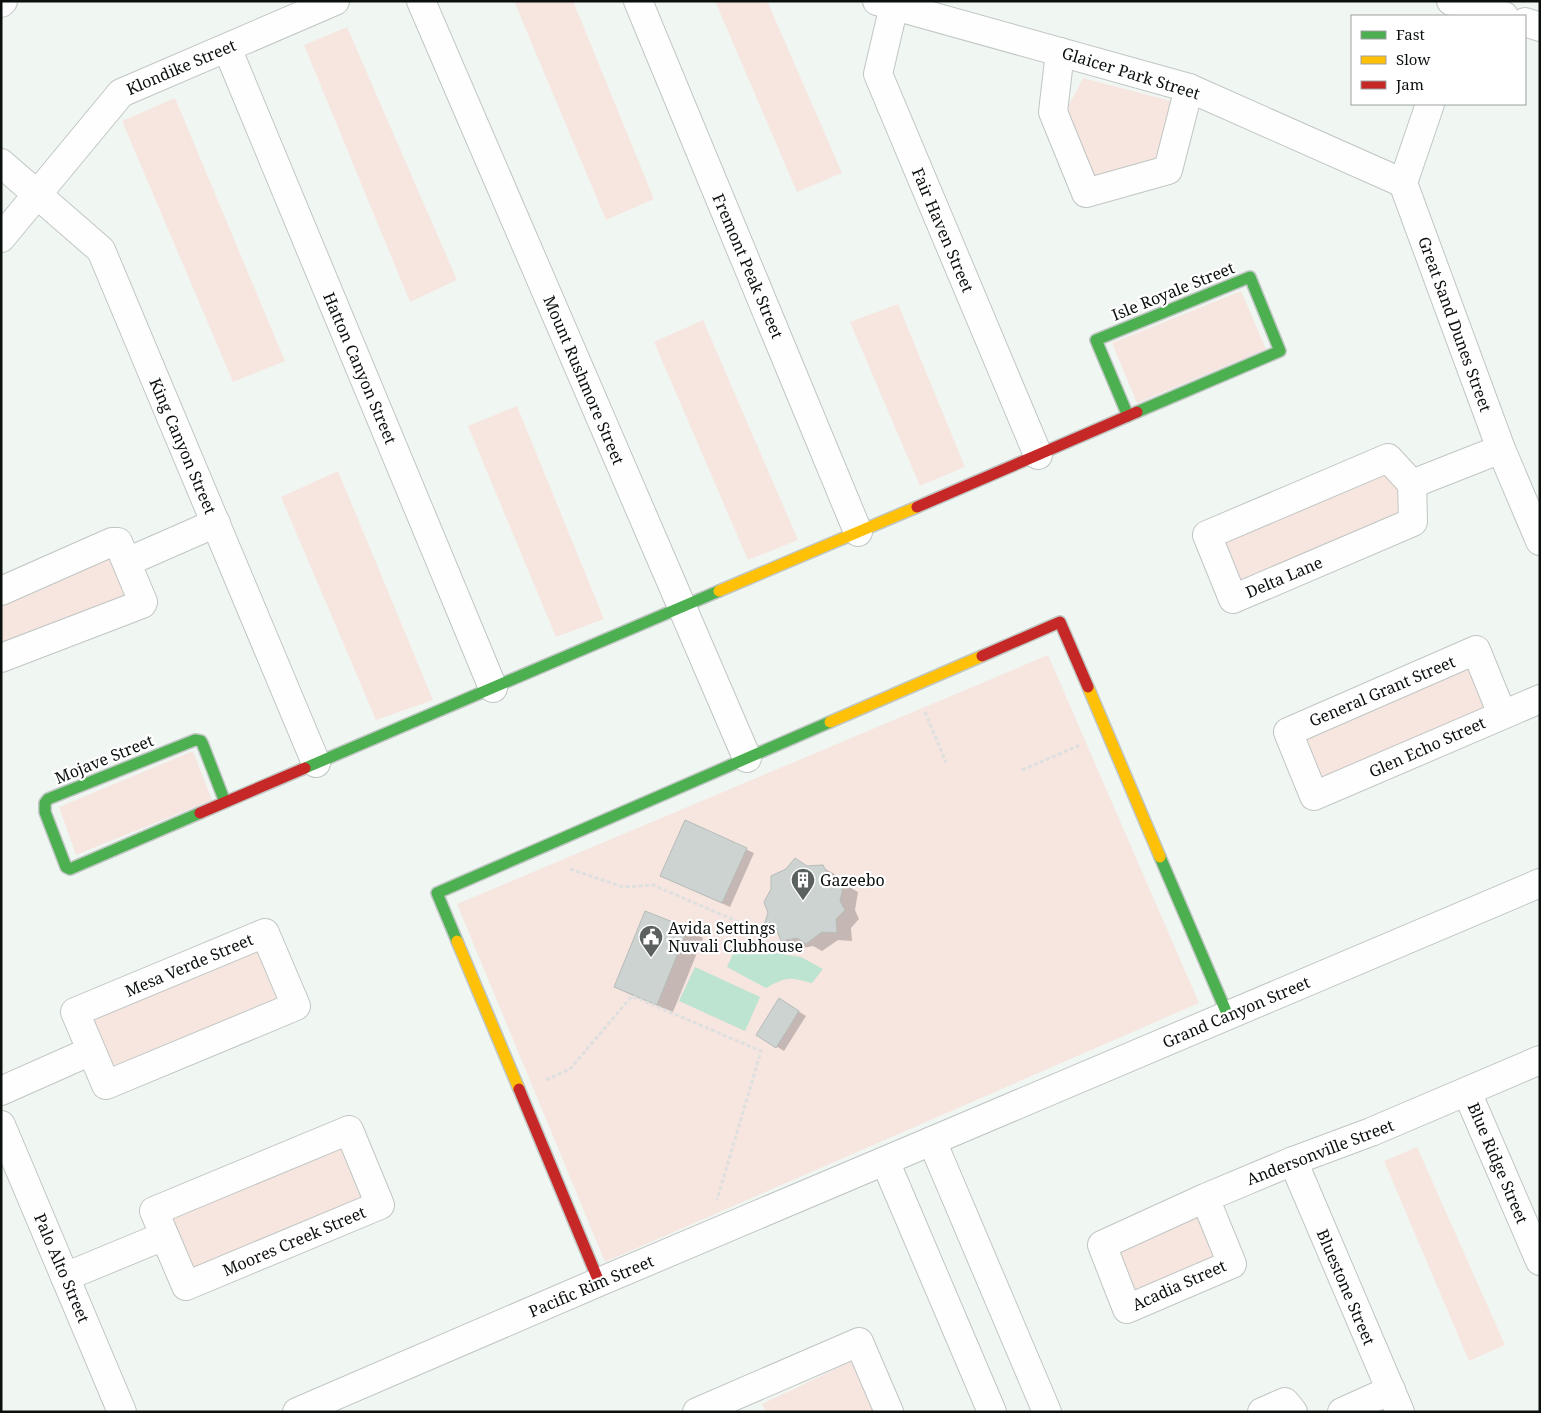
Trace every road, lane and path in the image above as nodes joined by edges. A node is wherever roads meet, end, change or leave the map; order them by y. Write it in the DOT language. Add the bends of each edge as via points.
graph roads {
  1 [pos="335,1"];
  2 [pos="421,1"];
  3 [pos="638,1"];
  4 [pos="889,3"];
  5 [pos="1458,7"];
  6 [pos="1499,15"];
  7 [pos="1526,22"];
  8 [pos="1540,26"];
  9 [pos="228,48"];
  10 [pos="1060,52"];
  11 [pos="1189,88"];
  12 [pos="1430,105"];
  13 [pos="1,163"];
  14 [pos="1403,184"];
  15 [pos="37,194"];
  16 [pos="1,238"];
  17 [pos="1128,416"];
  18 [pos="1502,449"];
  19 [pos="1038,455"];
  20 [pos="1412,484"];
  21 [pos="216,523"];
  22 [pos="858,532"];
  23 [pos="1540,541"];
  24 [pos="127,562"];
  25 [pos="1,591"];
  26 [pos="682,607"];
  27 [pos="1,658"];
  28 [pos="914,686"];
  29 [pos="493,688"];
  30 [pos="1540,699"];
  31 [pos="1502,714"];
  32 [pos="1108,733"];
  33 [pos="747,758"];
  34 [pos="946,762"];
  35 [pos="316,763"];
  36 [pos="1022,770"];
  37 [pos="1314,796"];
  38 [pos="225,802"];
  39 [pos="527,854"];
  40 [pos="1540,883"];
  41 [pos="748,926"];
  42 [pos="1228,1016"];
  43 [pos="91,1051"];
  44 [pos="1540,1060"];
  45 [pos="1,1091"];
  46 [pos="520,1092"];
  47 [pos="1467,1092"];
  48 [pos="1,1125"];
  49 [pos="932,1141"];
  50 [pos="885,1161"];
  51 [pos="1293,1162"];
  52 [pos="1205,1198"];
  53 [pos="164,1236"];
  54 [pos="706,1236"];
  55 [pos="1102,1245"];
  56 [pos="1540,1261"];
  57 [pos="65,1277"];
  58 [pos="599,1282"];
  59 [pos="1395,1401"];
  60 [pos="747,1402"];
  61 [pos="122,1412"];
  62 [pos="298,1412"];
  63 [pos="697,1412"];
  64 [pos="889,1412"];
  65 [pos="992,1412"];
  66 [pos="1047,1412"];
  67 [pos="1262,1412"];
  68 [pos="1293,1412"];
  69 [pos="1342,1412"];
  1 -- 9 [label="street, Klondike Street"];
  2 -- 26 [label="street, Mount Rushmore Street"];
  3 -- 22 [label="street, Fremont Peak Street"];
  4 -- 10 [label="street, Glaicer Park Street"];
  4 -- 19 [label="street, Fair Haven Street" via="878,74"];
  5 -- 6 [label="street"];
  7 -- 8 [label="street"];
  9 -- 15 [label="street, Klondike Street" via="121,93"];
  9 -- 29 [label="street, Hatton Canyon Street"];
  10 -- 11 [label="street, Glaicer Park Street"];
  10 -- 11 [label="street" via="1053,112 1086,193 1168,170"];
  11 -- 14 [label="street, Glaicer Park Street"];
  12 -- 14 [label="street"];
  13 -- 15 [label="street, King Canyon Street"];
  14 -- 18 [label="street, Great Sand Dunes Street"];
  15 -- 16 [label="street, Klondike Street"];
  15 -- 21 [label="street, King Canyon Street" via="101,250"];
  17 -- 17 [label="street, Isle Royale Street" via="1280,351 1250,277 1096,340"];
  17 -- 19 [label="street, Isle Royale Street"];
  18 -- 20 [label="street"];
  18 -- 23 [label="street, Great Sand Dunes Street"];
  19 -- 22 [label="street, Isle Royale Street"];
  20 -- 20 [label="street, Delta Lane" via="1388,458 1206,534 1233,599 1413,522"];
  21 -- 24 [label="street"];
  21 -- 35 [label="street, King Canyon Street"];
  22 -- 26 [label="street, Isle Royale Street"];
  24 -- 25 [label="street" via="120,544 112,542"];
  24 -- 27 [label="street" via="142,604"];
  26 -- 29 [label="street, Mojave Street"];
  26 -- 33 [label="street, Mount Rushmore Street"];
  28 -- 32 [label="street" via="1060,622"];
  28 -- 33 [label="street"];
  28 -- 34 [label="path"];
  29 -- 35 [label="street, Mojave Street"];
  30 -- 31 [label="street, Glen Echo Street"];
  31 -- 37 [label="street, Glen Echo Street"];
  31 -- 37 [label="street, General Grant Street" via="1476,650 1314,720 1288,732"];
  32 -- 36 [label="path"];
  32 -- 42 [label="street"];
  33 -- 39 [label="street"];
  35 -- 38 [label="street, Mojave Street"];
  38 -- 38 [label="street, Mojave Street" via="203,745 195,740 48,799 45,812 66,867 70,868"];
  39 -- 41 [label="path" via="623,887 653,885"];
  39 -- 46 [label="street" via="437,893"];
  40 -- 42 [label="street, Grand Canyon Street"];
  42 -- 49 [label="street, Grand Canyon Street"];
  43 -- 43 [label="street, Mesa Verde Street" via="106,1085 296,1006 266,933 75,1012"];
  43 -- 45 [label="street"];
  44 -- 47 [label="street, Andersonville Street"];
  46 -- 54 [label="path" via="570,1069 632,996 761,1051"];
  46 -- 58 [label="street"];
  47 -- 51 [label="street, Andersonville Street"];
  47 -- 56 [label="street, Blue Ridge Street"];
  48 -- 57 [label="street, Palo Alto Street"];
  49 -- 50 [label="street, Grand Canyon Street"];
  49 -- 66 [label="street"];
  50 -- 54 [label="street, Pacific Rim Street"];
  50 -- 65 [label="street"];
  51 -- 52 [label="street, Andersonville Street"];
  51 -- 59 [label="street, Bluestone Street"];
  52 -- 55 [label="street, Andersonville Street"];
  52 -- 55 [label="street, Acadia Street" via="1232,1264 1127,1309"];
  53 -- 53 [label="street, Moores Creek Street" via="186,1286 380,1205 349,1130 154,1212"];
  53 -- 57 [label="street"];
  54 -- 58 [label="street, Pacific Rim Street"];
  57 -- 61 [label="street, Palo Alto Street"];
  58 -- 62 [label="street, Pacific Rim Street"];
  59 -- 69 [label="street"];
  60 -- 63 [label="street"];
  60 -- 64 [label="street" via="859,1342"];
  67 -- 68 [label="street" via="1285,1402"];
}
